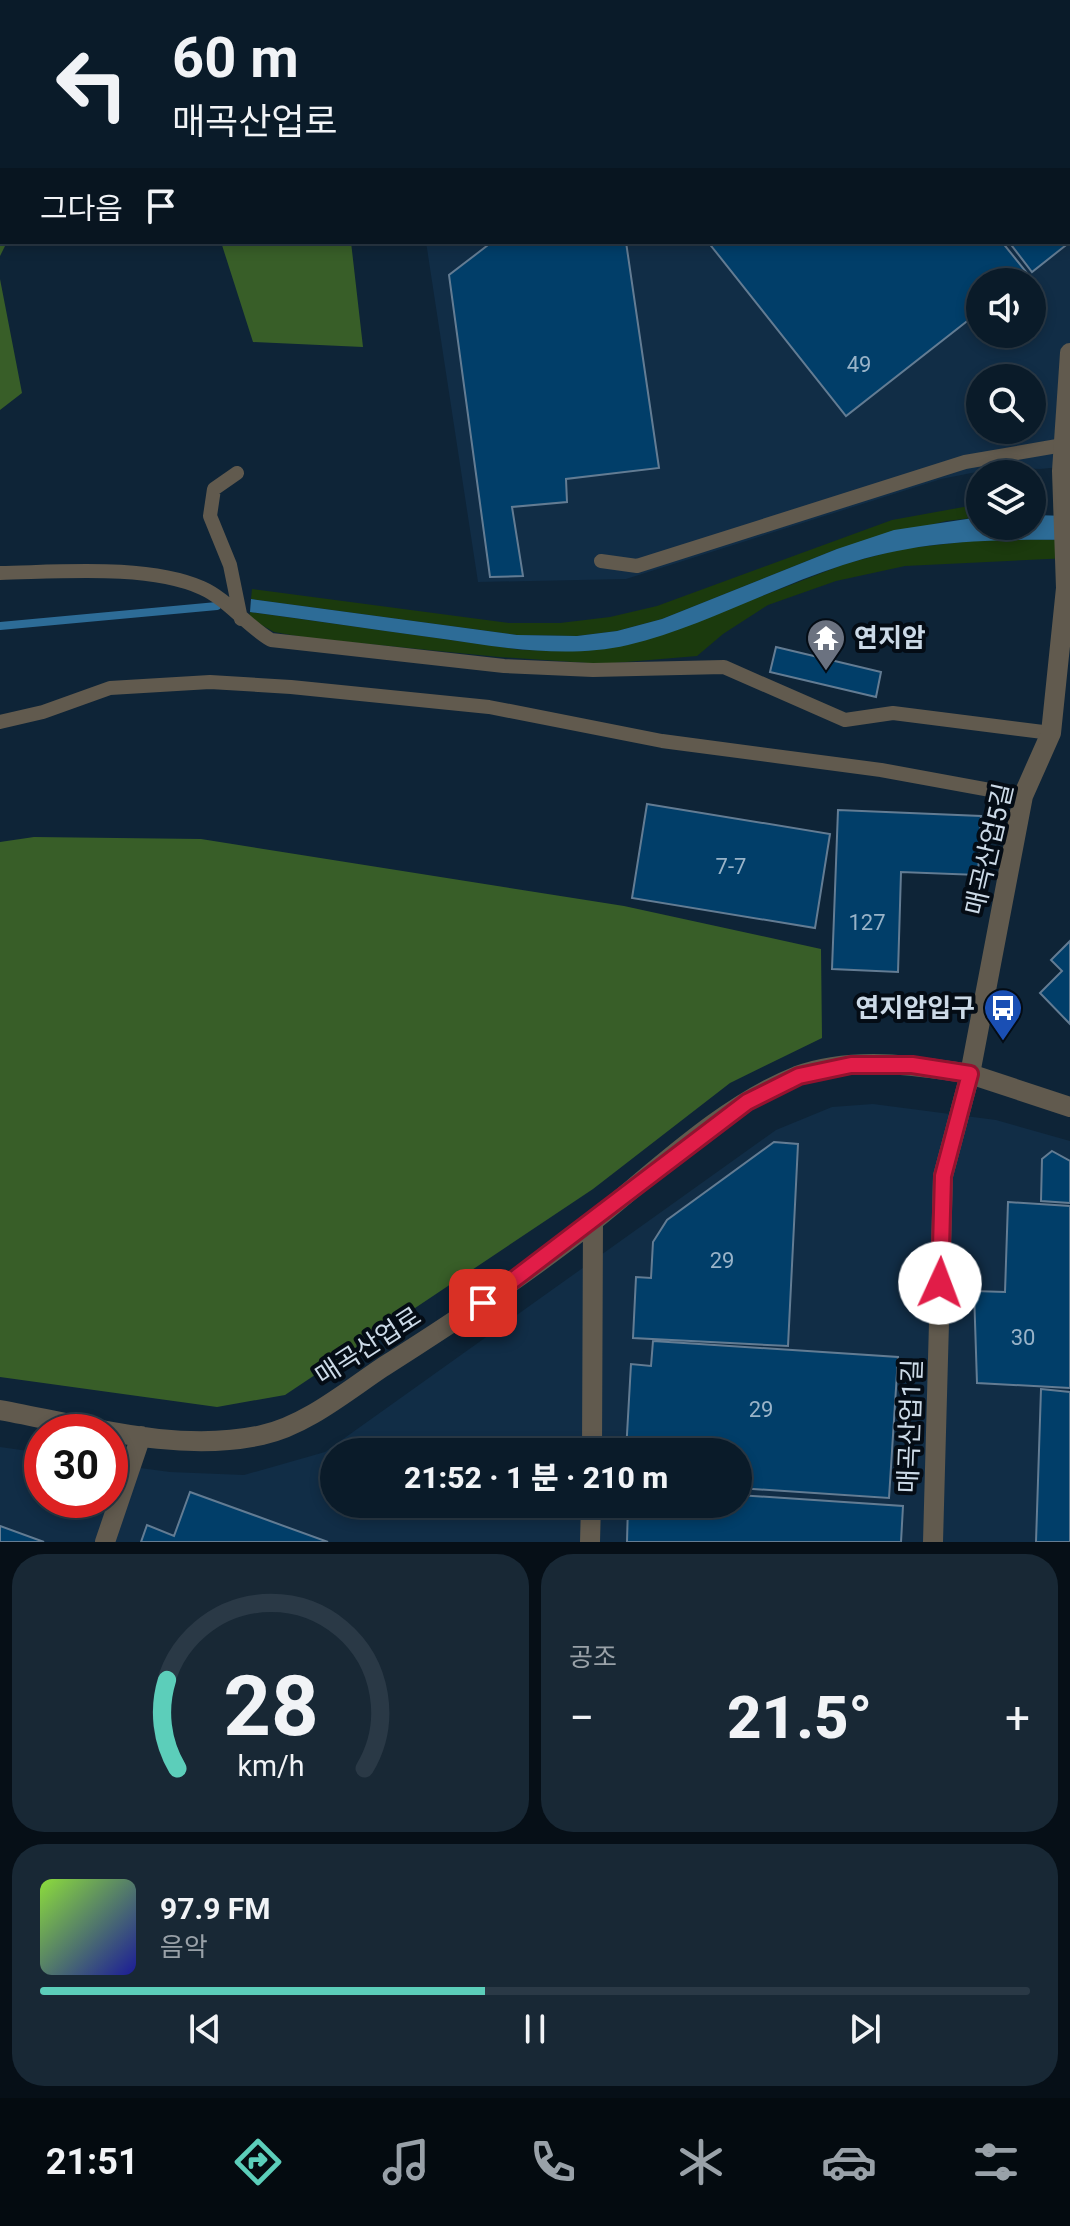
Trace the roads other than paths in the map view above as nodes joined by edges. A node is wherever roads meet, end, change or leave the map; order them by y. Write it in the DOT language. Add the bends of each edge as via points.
graph roads {
  1 [pos="1070,353"];
  2 [pos="1066,445"];
  3 [pos="237,473"];
  4 [pos="601,561"];
  5 [pos="0,573"];
  6 [pos="1068,588"];
  7 [pos="241,619"];
  8 [pos="0,722"];
  9 [pos="1051,733"];
  10 [pos="1023,796"];
  11 [pos="970,1074"];
  12 [pos="1070,1107"];
  13 [pos="593,1221"];
  14 [pos="0,1410"];
  15 [pos="141,1436"];
  16 [pos="592,1438"];
  17 [pos="591,1518"];
  18 [pos="105,1542"];
  19 [pos="590,1542"];
  20 [pos="933,1542"];
  1 -- 2 [label="street"];
  2 -- 4 [label="lane" via="965,462 637,566"];
  2 -- 6 [label="street, 매곡산업5길" via="1062,471"];
  3 -- 7 [label="lane" via="214,489 210,516 230,565"];
  5 -- 7 [label="lane" via="88,571 169,578 204,589"];
  6 -- 9 [label="street, 매곡산업5길"];
  7 -- 9 [label="lane" via="271,640 504,666 724,667 845,720 893,713"];
  8 -- 10 [label="lane" via="110,688 210,682 291,687 489,707 662,741 881,770"];
  9 -- 10 [label="street, 매곡산업5길"];
  10 -- 11 [label="street, 매곡산업5길"];
  11 -- 12 [label="street, 매곡산업로"];
  11 -- 13 [label="street, 매곡산업로" via="851,1065 799,1076 747,1102"];
  11 -- 20 [label="street, 매곡산업1길" via="943,1176"];
  13 -- 15 [label="street, 매곡산업로" via="483,1303 307,1416 266,1435 211,1443"];
  13 -- 16 [label="street"];
  14 -- 15 [label="street, 매곡산업로"];
  15 -- 18 [label="street"];
  17 -- 19 [label="street"];
}
